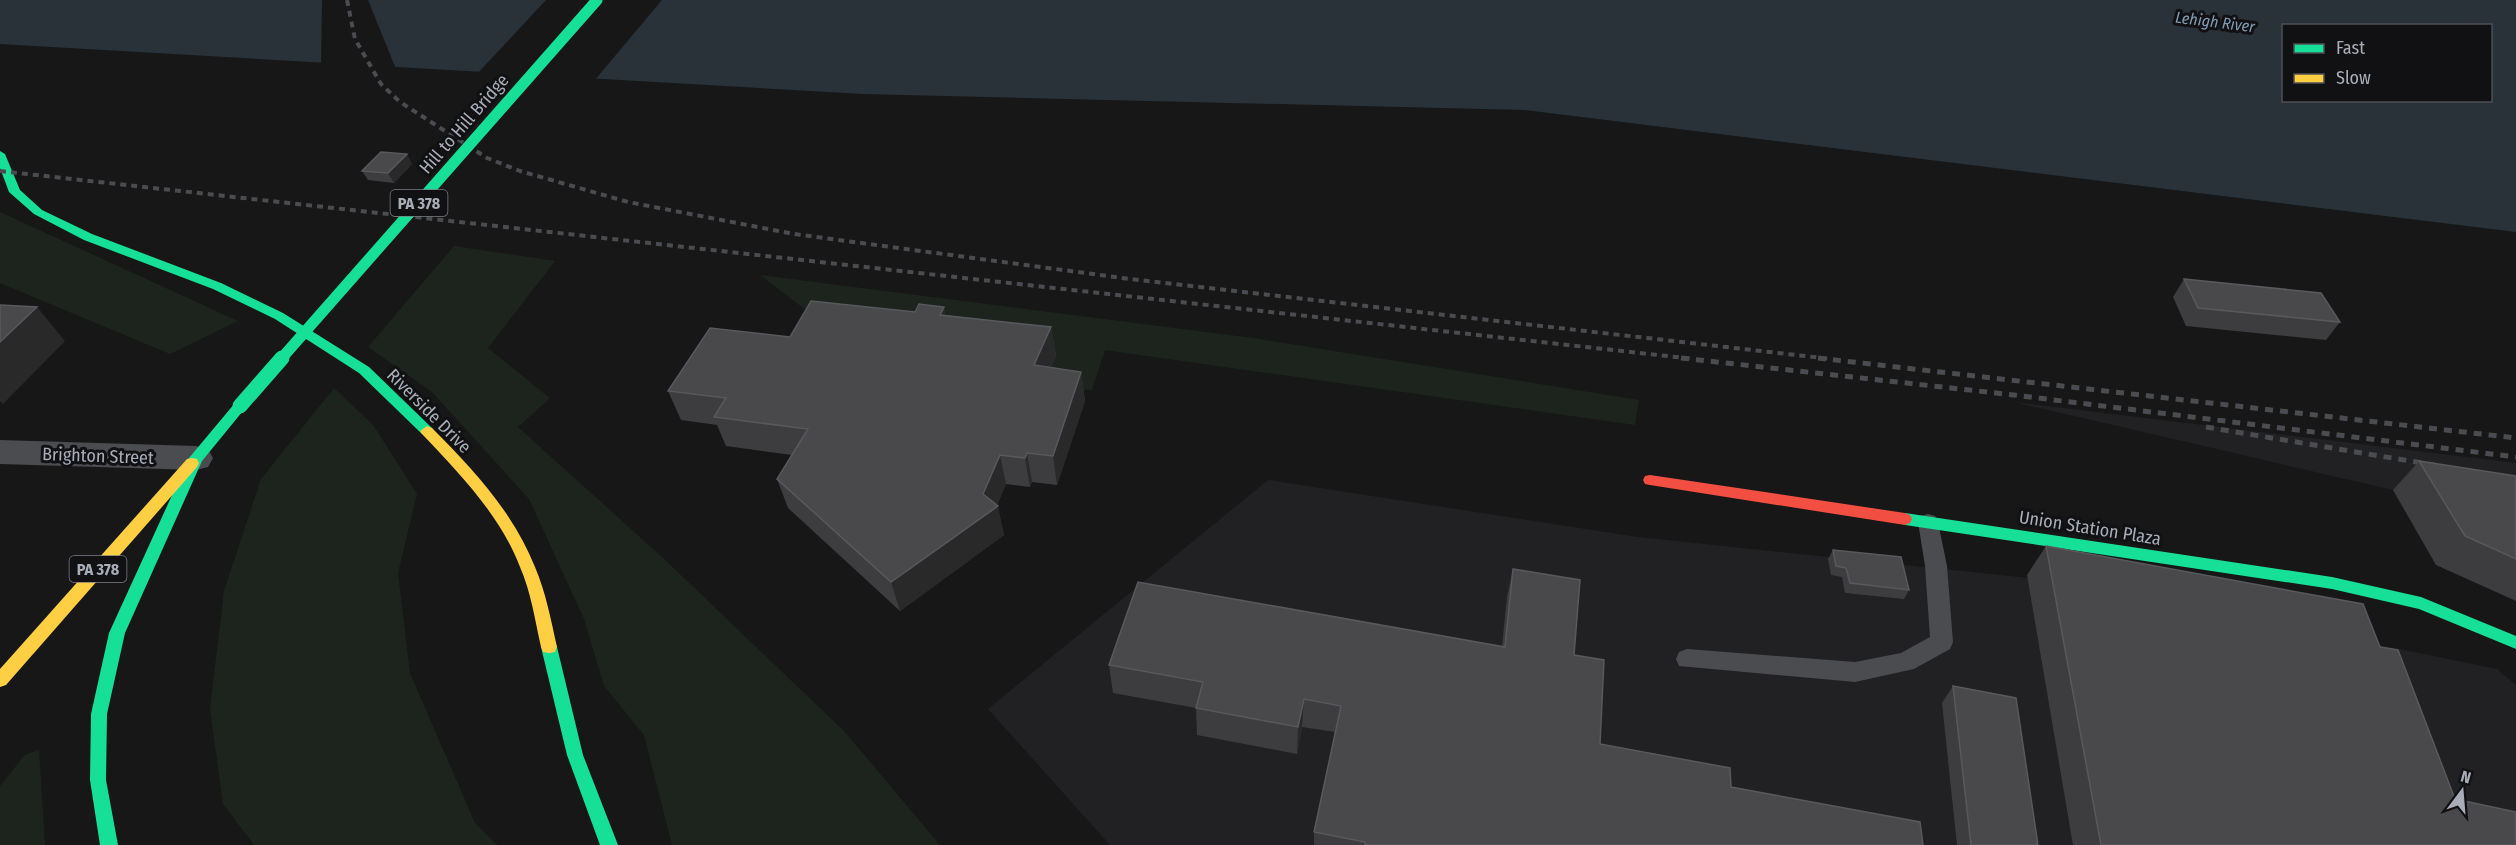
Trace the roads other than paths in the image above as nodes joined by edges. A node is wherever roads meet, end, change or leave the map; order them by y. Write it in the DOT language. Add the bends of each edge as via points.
graph roads {
  1 [pos="597,0"];
  2 [pos="0,154"];
  3 [pos="0,452"];
  4 [pos="196,458"];
  5 [pos="1650,480"];
  6 [pos="1928,522"];
  7 [pos="2516,643"];
  8 [pos="1687,659"];
  9 [pos="0,680"];
  10 [pos="109,845"];
  11 [pos="609,845"];
  1 -- 4 [label="main road, Hill to Hill Bridge / PA 378, bridge"];
  2 -- 11 [label="main road, Riverside Drive" via="16,193 36,211 231,291 327,345 385,388 474,482 513,536 527,565 548,638 560,700"];
  3 -- 4 [label="street, Brighton Street"];
  4 -- 9 [label="main road, PA 378"];
  4 -- 10 [label="main road" via="117,633 99,714 98,780"];
  5 -- 6 [label="main road, Union Station Plaza"];
  6 -- 7 [label="main road, Union Station Plaza" via="2332,583 2421,603"];
  6 -- 8 [label="lane" via="1942,642 1906,662 1855,672"];
}
